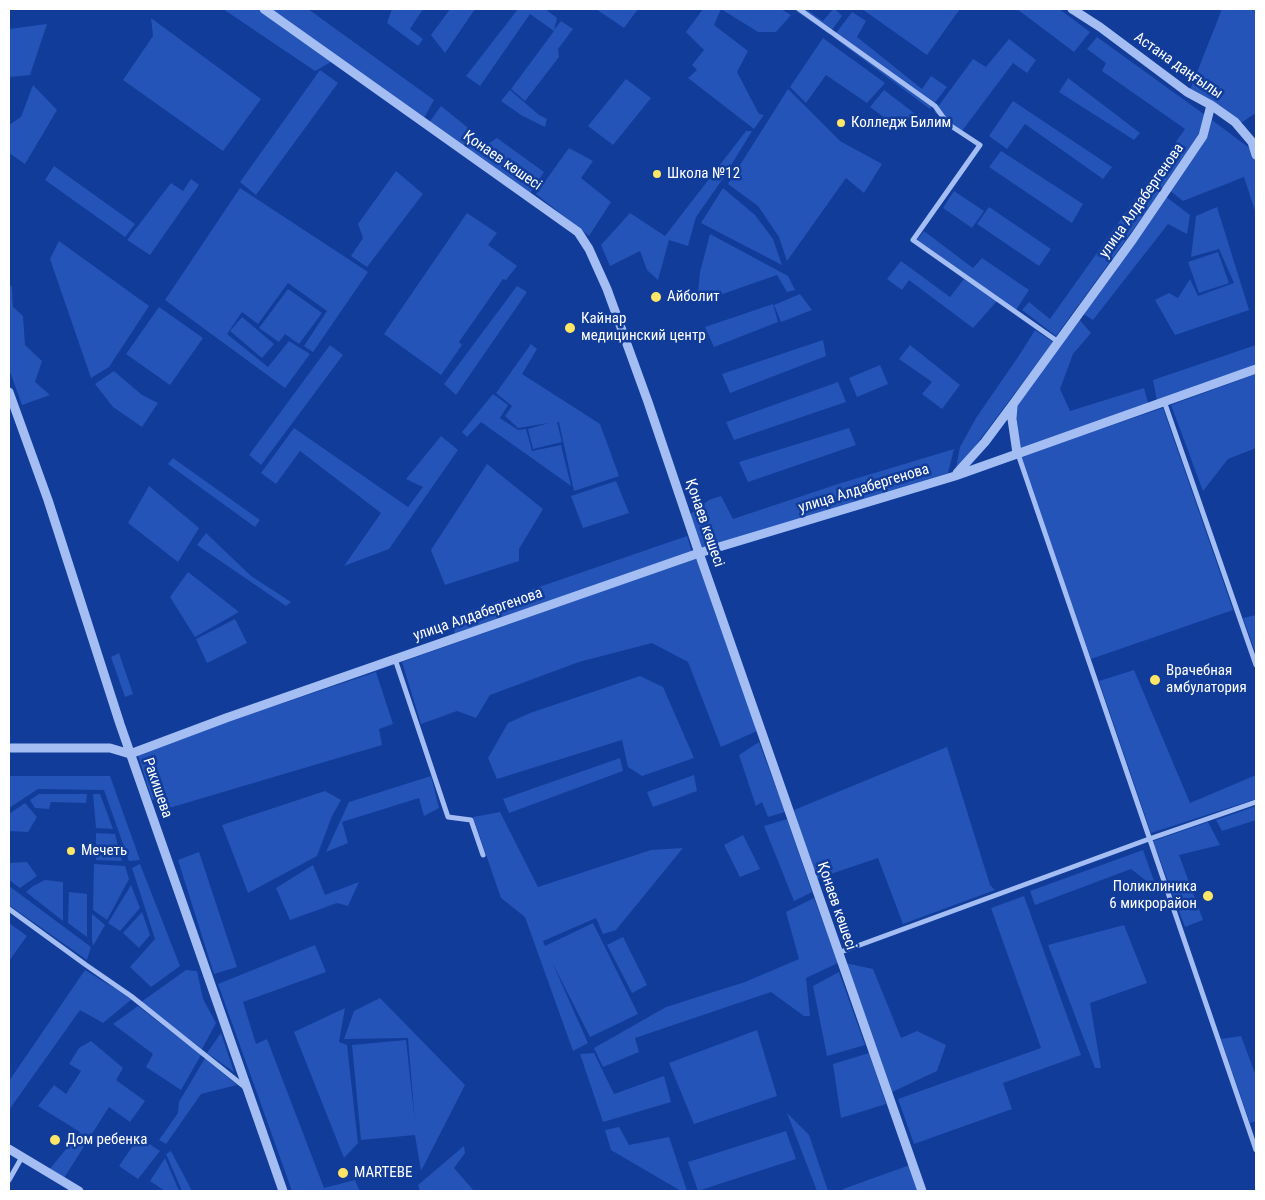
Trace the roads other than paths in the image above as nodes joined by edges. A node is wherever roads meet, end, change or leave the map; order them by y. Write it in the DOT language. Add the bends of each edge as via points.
graph roads {
  1 [pos="264,9"];
  2 [pos="799,9"];
  3 [pos="1072,9"];
  4 [pos="1211,105"];
  5 [pos="1256,155"];
  6 [pos="1057,341"];
  7 [pos="1256,369"];
  8 [pos="9,392"];
  9 [pos="1164,401"];
  10 [pos="1014,403"];
  11 [pos="1017,453"];
  12 [pos="955,476"];
  13 [pos="699,553"];
  14 [pos="394,659"];
  15 [pos="1256,665"];
  16 [pos="9,748"];
  17 [pos="130,754"];
  18 [pos="1256,802"];
  19 [pos="1149,838"];
  20 [pos="483,855"];
  21 [pos="9,909"];
  22 [pos="838,953"];
  23 [pos="247,1089"];
  24 [pos="9,1149"];
  25 [pos="1256,1150"];
  26 [pos="22,1157"];
  27 [pos="9,1180"];
  28 [pos="79,1191"];
  29 [pos="283,1191"];
  30 [pos="922,1191"];
  1 -- 13 [label="street, Қонаев көшесі" via="578,232 607,289"];
  2 -- 6 [label="street" via="935,106 948,124 980,145 913,240"];
  3 -- 4 [label="street, Астана даңғылы" via="1187,92"];
  4 -- 5 [label="street, Астана даңғылы" via="1245,132"];
  4 -- 6 [label="street, улица Алдабергенова" via="1203,136 1133,239"];
  6 -- 10 [label="street, улица Алдабергенова"];
  7 -- 9 [label="street, улица Алдабергенова"];
  8 -- 17 [label="street, Ракишева" via="48,500"];
  9 -- 11 [label="street, улица Алдабергенова"];
  9 -- 15 [label="street"];
  10 -- 11 [label="street" via="1012,418"];
  10 -- 12 [label="street, улица Алдабергенова"];
  11 -- 12 [label="street, улица Алдабергенова"];
  11 -- 19 [label="street"];
  12 -- 13 [label="street, улица Алдабергенова"];
  13 -- 14 [label="street, улица Алдабергенова"];
  13 -- 22 [label="street, Қонаев көшесі"];
  14 -- 17 [label="street, улица Алдабергенова"];
  14 -- 20 [label="street" via="448,818 471,820"];
  16 -- 17 [label="street" via="110,748"];
  17 -- 23 [label="street, Ракишева"];
  18 -- 19 [label="street"];
  19 -- 22 [label="street"];
  19 -- 25 [label="street"];
  21 -- 23 [label="street" via="131,996"];
  22 -- 30 [label="street, Қонаев көшесі"];
  23 -- 29 [label="street, Ракишева"];
  24 -- 26 [label="street"];
  26 -- 27 [label="street"];
  26 -- 28 [label="street"];
}
